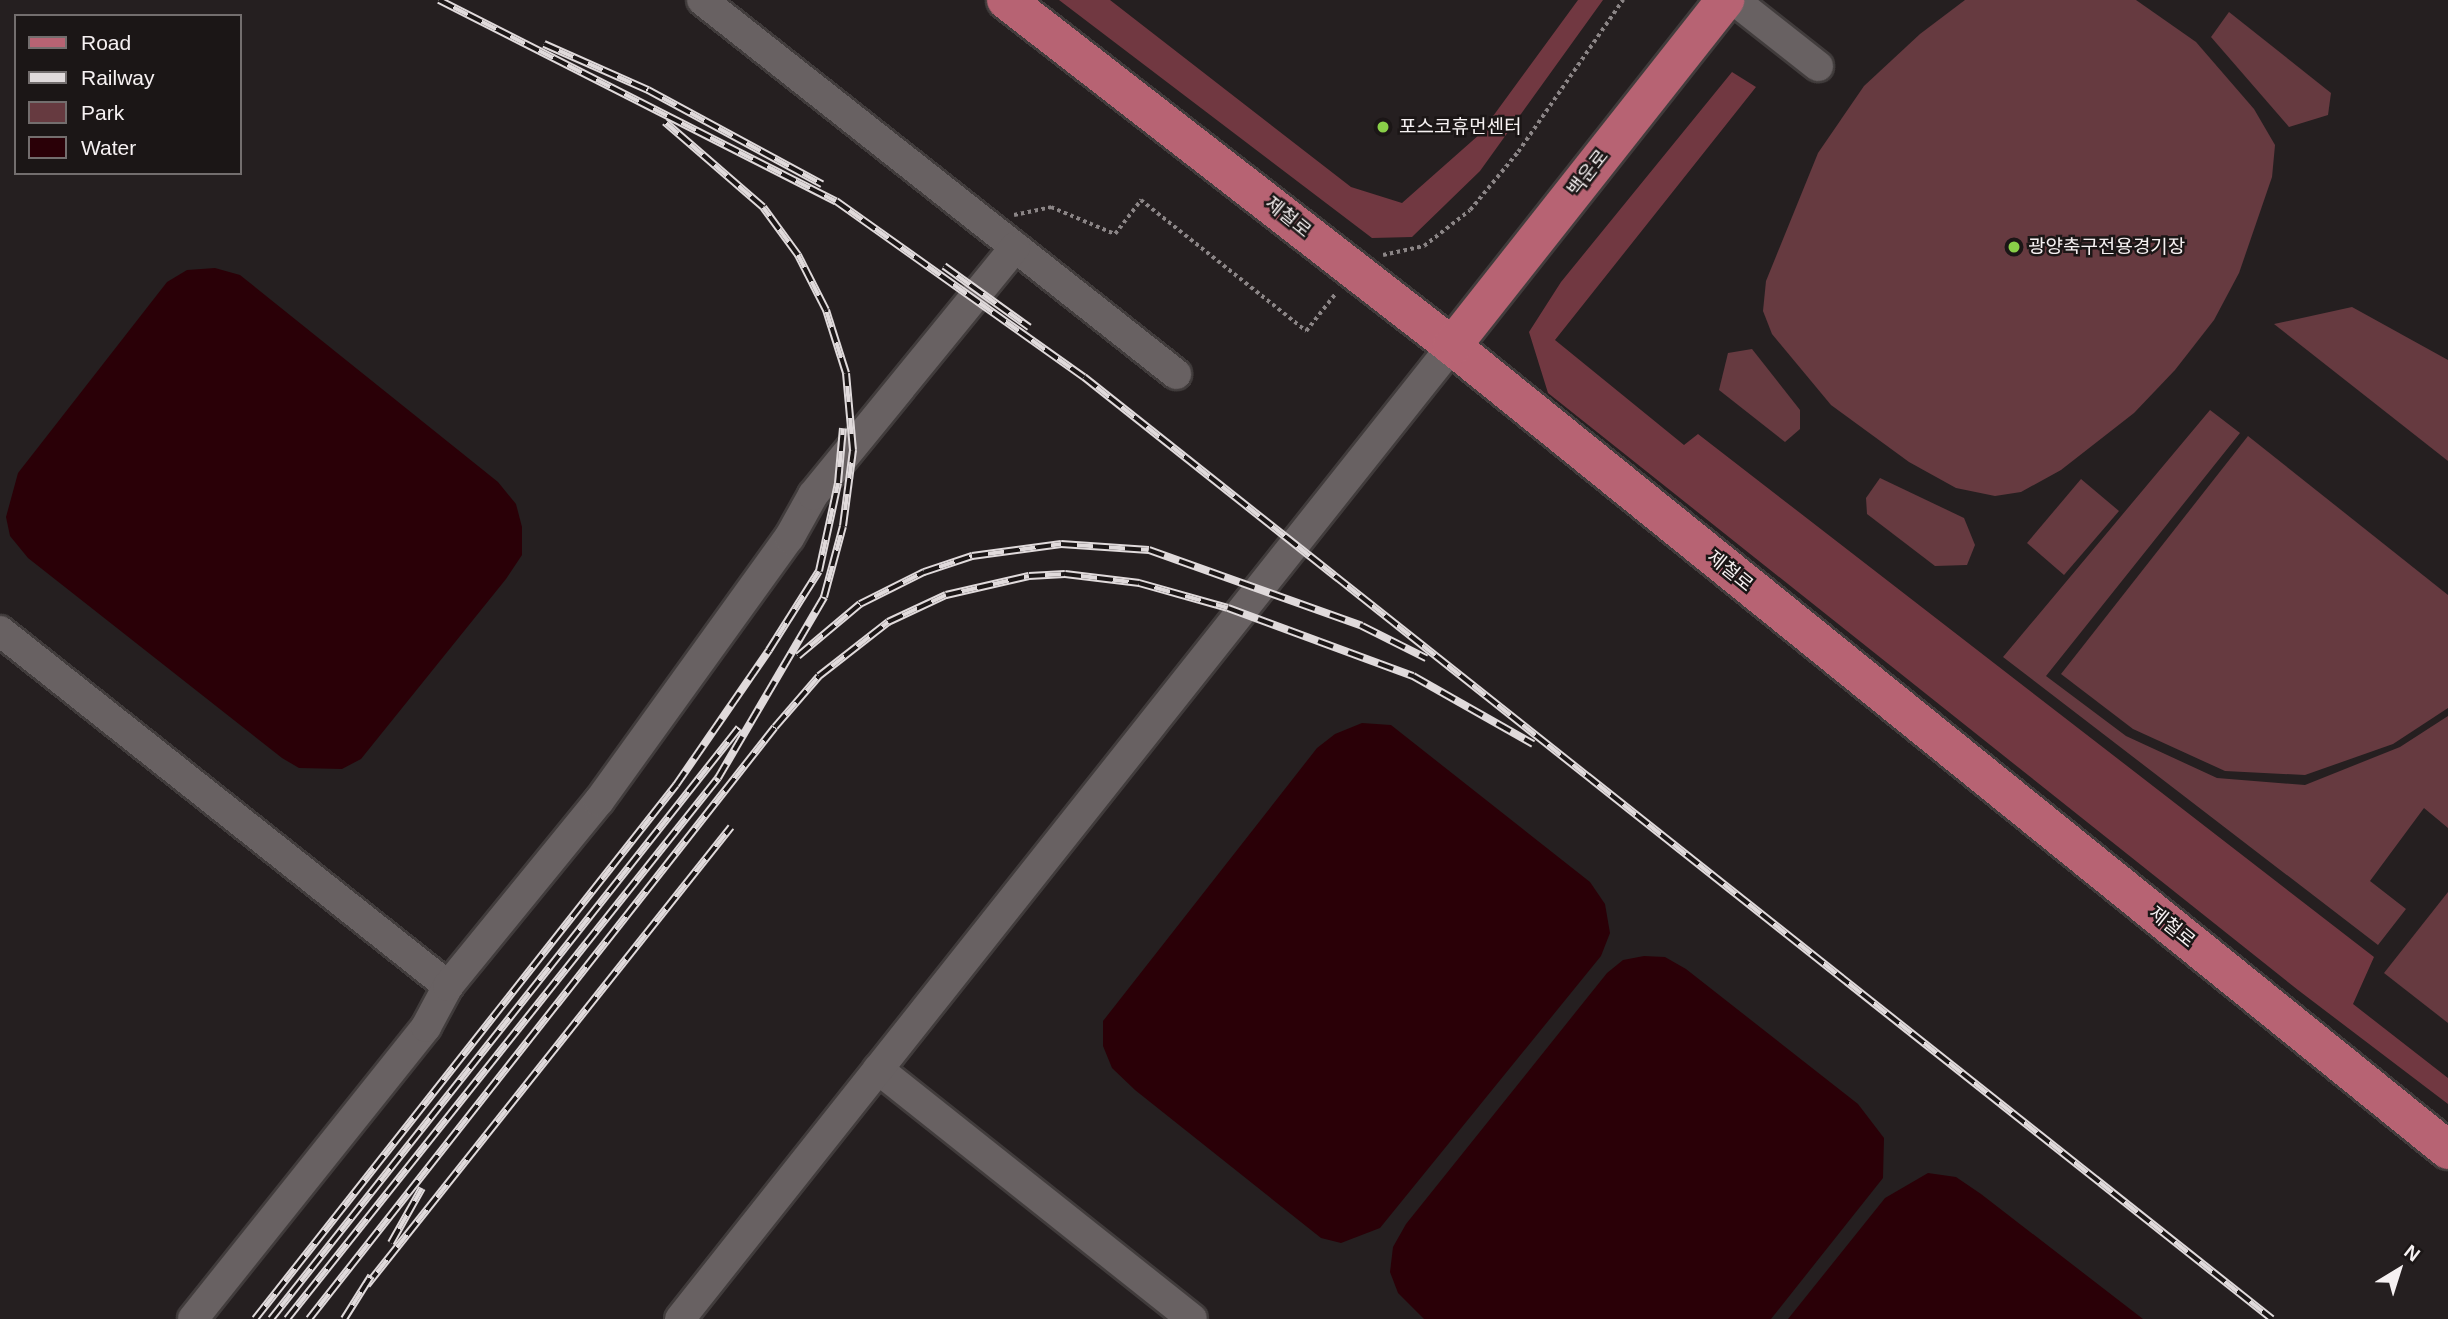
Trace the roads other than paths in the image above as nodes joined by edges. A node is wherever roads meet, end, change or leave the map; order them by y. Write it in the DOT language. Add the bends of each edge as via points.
graph roads {
  1 [pos="702,0"];
  2 [pos="1006,0"];
  3 [pos="1725,0"];
  4 [pos="1734,0"];
  5 [pos="1818,66"];
  6 [pos="1015,247"];
  7 [pos="1452,346"];
  8 [pos="1176,374"];
  9 [pos="0,631"];
  10 [pos="448,986"];
  11 [pos="878,1069"];
  12 [pos="2448,1150"];
  13 [pos="193,1319"];
  14 [pos="680,1319"];
  15 [pos="1192,1319"];
  1 -- 6 [label="street"];
  2 -- 7 [label="main road, 제철로"];
  3 -- 7 [label="main road, 백운로"];
  4 -- 5 [label="street"];
  6 -- 8 [label="street"];
  6 -- 10 [label="street" via="813,495 789,538 674,701"];
  7 -- 11 [label="street"];
  7 -- 12 [label="main road, 제철로"];
  9 -- 10 [label="street"];
  10 -- 13 [label="street" via="426,1027"];
  11 -- 14 [label="street"];
  11 -- 15 [label="street"];
}
